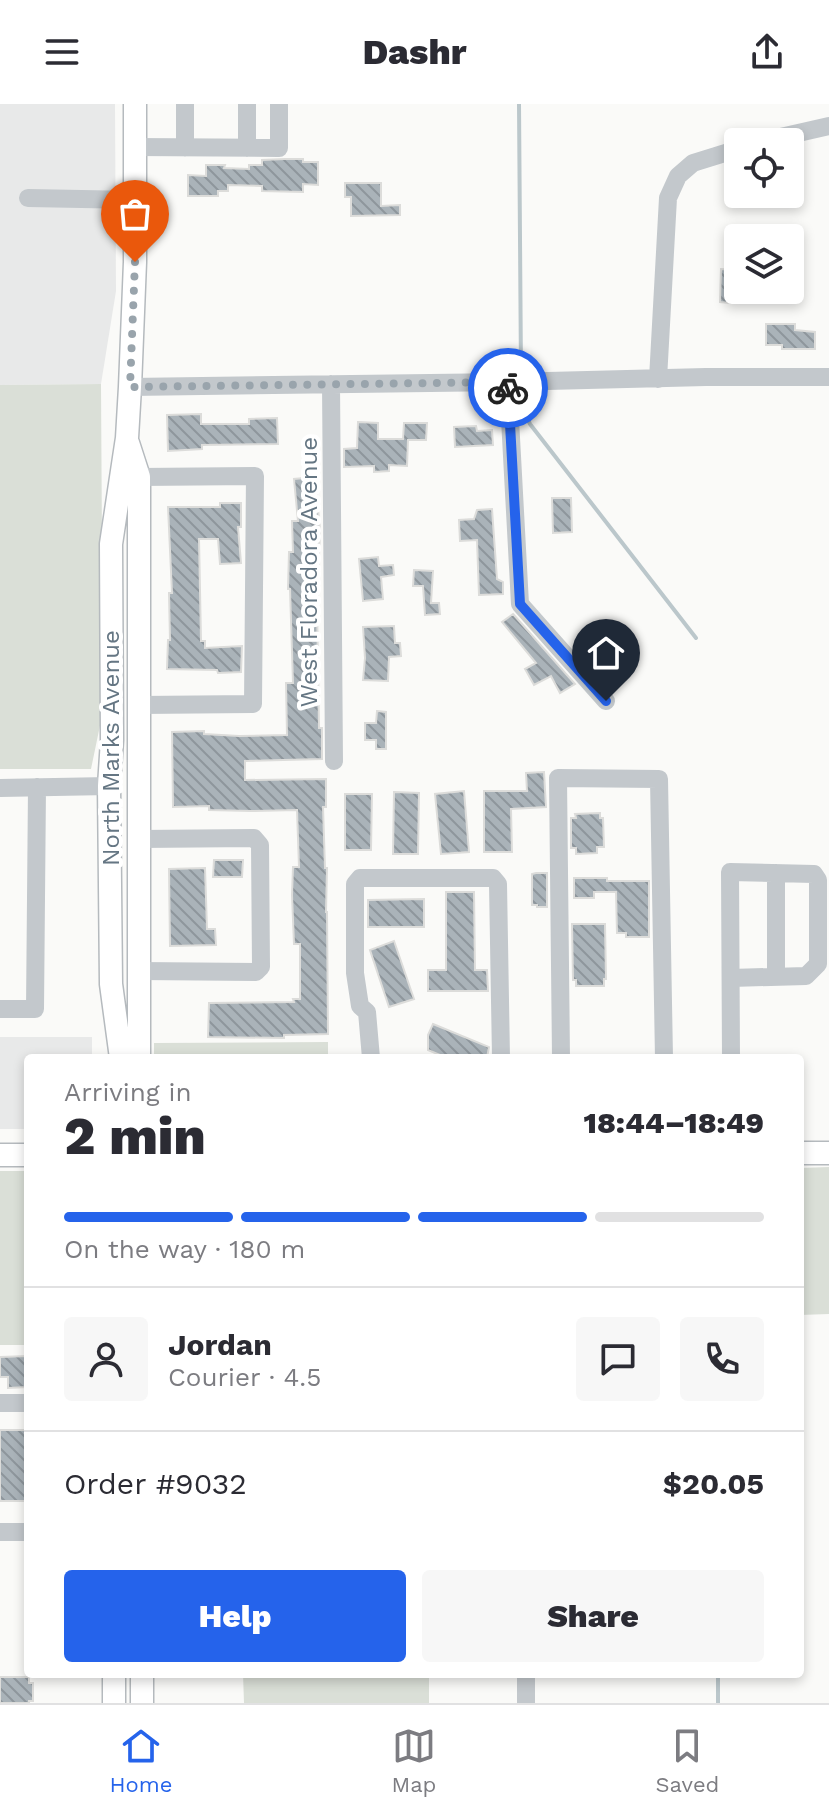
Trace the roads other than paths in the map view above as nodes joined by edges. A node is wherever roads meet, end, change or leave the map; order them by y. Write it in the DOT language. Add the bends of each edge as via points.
graph roads {
  1 [pos="135,104"];
  2 [pos="185,104"];
  3 [pos="247,104"];
  4 [pos="279,104"];
  5 [pos="829,126"];
  6 [pos="804,132"];
  7 [pos="135,147"];
  8 [pos="185,148"];
  9 [pos="247,148"];
  10 [pos="724,153"];
  11 [pos="28,198"];
  12 [pos="135,200"];
  13 [pos="829,377"];
  14 [pos="658,379"];
  15 [pos="508,382"];
  16 [pos="331,384"];
  17 [pos="130,387"];
  18 [pos="127,438"];
  19 [pos="139,477"];
  20 [pos="606,701"];
  21 [pos="140,705"];
  22 [pos="334,761"];
  23 [pos="109,786"];
  24 [pos="37,787"];
  25 [pos="0,788"];
  26 [pos="140,839"];
  27 [pos="776,873"];
  28 [pos="139,971"];
  29 [pos="776,976"];
  30 [pos="731,978"];
  31 [pos="0,1009"];
  32 [pos="120,1054"];
  33 [pos="139,1054"];
  34 [pos="371,1054"];
  35 [pos="501,1054"];
  36 [pos="561,1054"];
  37 [pos="664,1054"];
  38 [pos="731,1054"];
  39 [pos="804,1153"];
  40 [pos="829,1153"];
  41 [pos="0,1155"];
  42 [pos="24,1155"];
  43 [pos="0,1403"];
  44 [pos="24,1403"];
  45 [pos="0,1532"];
  46 [pos="24,1532"];
  47 [pos="114,1678"];
  48 [pos="526,1678"];
  49 [pos="114,1703"];
  50 [pos="526,1703"];
  1 -- 7 [label="main road, North Marks Avenue"];
  2 -- 8 [label="street"];
  3 -- 9 [label="street"];
  4 -- 9 [label="street" via="279,148"];
  5 -- 6 [label="street"];
  7 -- 8 [label="street"];
  7 -- 12 [label="main road, North Marks Avenue"];
  8 -- 9 [label="street"];
  10 -- 14 [label="street" via="693,163 678,176 668,198"];
  11 -- 12 [label="street"];
  12 -- 17 [label="main road, North Marks Avenue"];
  13 -- 14 [label="street"];
  14 -- 15 [label="street"];
  15 -- 16 [label="street"];
  15 -- 20 [label="street" via="520,604"];
  16 -- 17 [label="street"];
  16 -- 22 [label="street, West Floradora Avenue"];
  17 -- 18 [label="main road, North Marks Avenue"];
  18 -- 19 [label="main road, North Marks Avenue"];
  18 -- 23 [label="main road, North Marks Avenue" via="111,544"];
  19 -- 21 [label="main road, North Marks Avenue"];
  19 -- 21 [label="street" via="255,476 253,704"];
  21 -- 26 [label="main road, North Marks Avenue"];
  23 -- 24 [label="street"];
  23 -- 32 [label="main road, North Marks Avenue" via="111,984"];
  24 -- 25 [label="street"];
  24 -- 31 [label="street" via="35,1009"];
  26 -- 28 [label="main road, North Marks Avenue"];
  26 -- 28 [label="street, North Marks Avenue" via="254,838 260,845 261,967 256,972"];
  27 -- 29 [label="street"];
  27 -- 29 [label="street" via="814,874 818,880 818,964 806,976"];
  27 -- 30 [label="street" via="730,872"];
  28 -- 33 [label="main road, North Marks Avenue"];
  29 -- 30 [label="street"];
  30 -- 38 [label="street"];
  34 -- 35 [label="street" via="367,1012 360,1006 355,973 355,884 360,878 493,878 498,884"];
  36 -- 37 [label="street" via="558,778 659,779"];
  39 -- 40 [label="main road"];
  41 -- 42 [label="main road"];
  43 -- 44 [label="street"];
  45 -- 46 [label="street"];
  47 -- 49 [label="main road"];
  48 -- 50 [label="street"];
}
